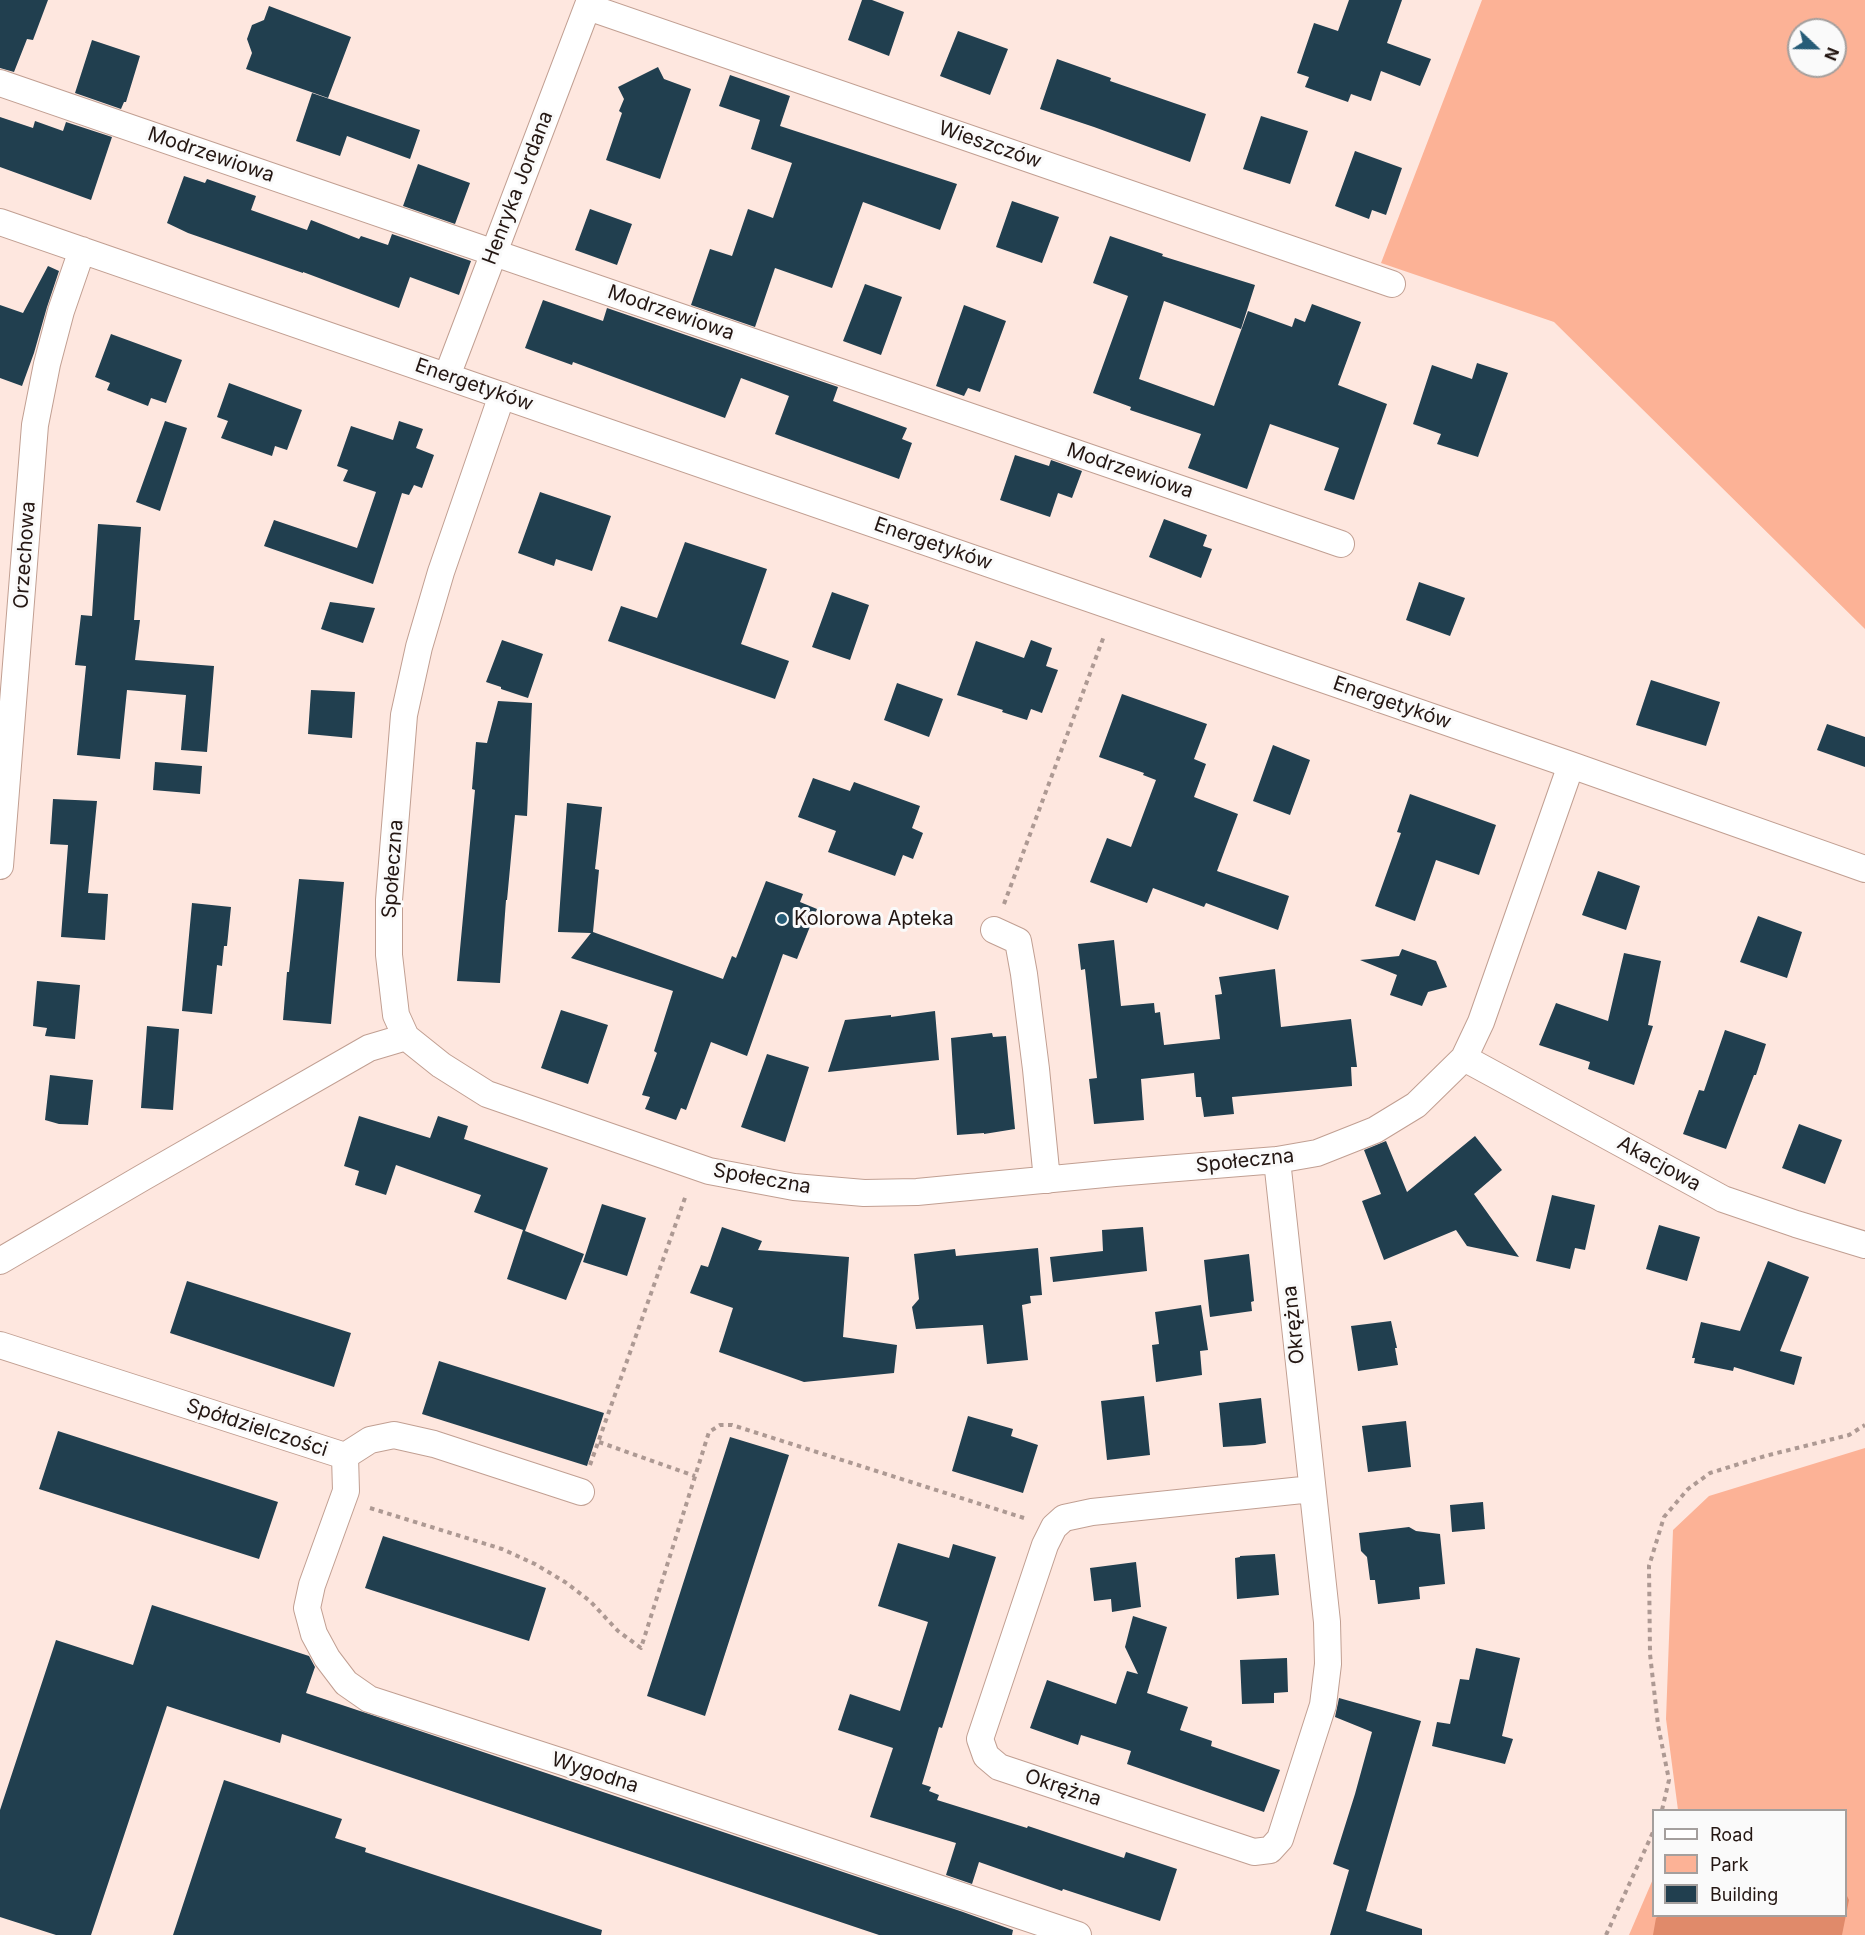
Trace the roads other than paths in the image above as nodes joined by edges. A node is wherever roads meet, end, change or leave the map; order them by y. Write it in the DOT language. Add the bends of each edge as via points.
graph roads {
  1 [pos="589,3"];
  2 [pos="0,83"];
  3 [pos="0,222"];
  4 [pos="82,250"];
  5 [pos="494,252"];
  6 [pos="1392,284"];
  7 [pos="447,376"];
  8 [pos="502,394"];
  9 [pos="1341,544"];
  10 [pos="1571,765"];
  11 [pos="0,866"];
  12 [pos="1865,869"];
  13 [pos="994,930"];
  14 [pos="406,1037"];
  15 [pos="1464,1058"];
  16 [pos="1277,1160"];
  17 [pos="1047,1180"];
  18 [pos="1865,1245"];
  19 [pos="0,1261"];
  20 [pos="0,1346"];
  21 [pos="345,1456"];
  22 [pos="1312,1489"];
  23 [pos="581,1492"];
  24 [pos="1078,1935"];
  1 -- 5 [label="street, Henryka Jordana"];
  1 -- 6 [label="street, Wieszczów"];
  2 -- 5 [label="street, Modrzewiowa"];
  3 -- 4 [label="street, Energetyków"];
  4 -- 7 [label="street, Energetyków"];
  4 -- 11 [label="street, Orzechowa" via="53,343 35,424"];
  5 -- 7 [label="street, Henryka Jordana"];
  5 -- 9 [label="street, Modrzewiowa"];
  7 -- 8 [label="street, Energetyków"];
  8 -- 10 [label="street, Energetyków"];
  8 -- 14 [label="street, Społeczna" via="441,572 404,715 389,900 389,955 396,1015"];
  10 -- 12 [label="street, Energetyków"];
  10 -- 15 [label="street, Społeczna" via="1481,1022"];
  13 -- 17 [label="street" via="1018,941"];
  14 -- 17 [label="street, Społeczna" via="487,1094 709,1171 794,1187 864,1192 917,1192"];
  14 -- 19 [label="street" via="369,1048"];
  15 -- 16 [label="street, Społeczna" via="1416,1105 1375,1130 1317,1153"];
  15 -- 18 [label="street, Akacjowa" via="1723,1199"];
  16 -- 17 [label="street, Społeczna"];
  16 -- 22 [label="street, Okrężna"];
  20 -- 21 [label="street, Spółdzielczości"];
  21 -- 23 [label="street, Spółdzielczości" via="370,1440 394,1435 434,1444"];
  21 -- 24 [label="street, Wygodna" via="346,1491 307,1608 314,1634 327,1658 346,1683 369,1699"];
  22 -- 22 [label="street, Okrężna" via="1064,1518 1045,1545 980,1739 986,1756 999,1767 1254,1852 1270,1850 1280,1839 1323,1705 1328,1664"];
}
